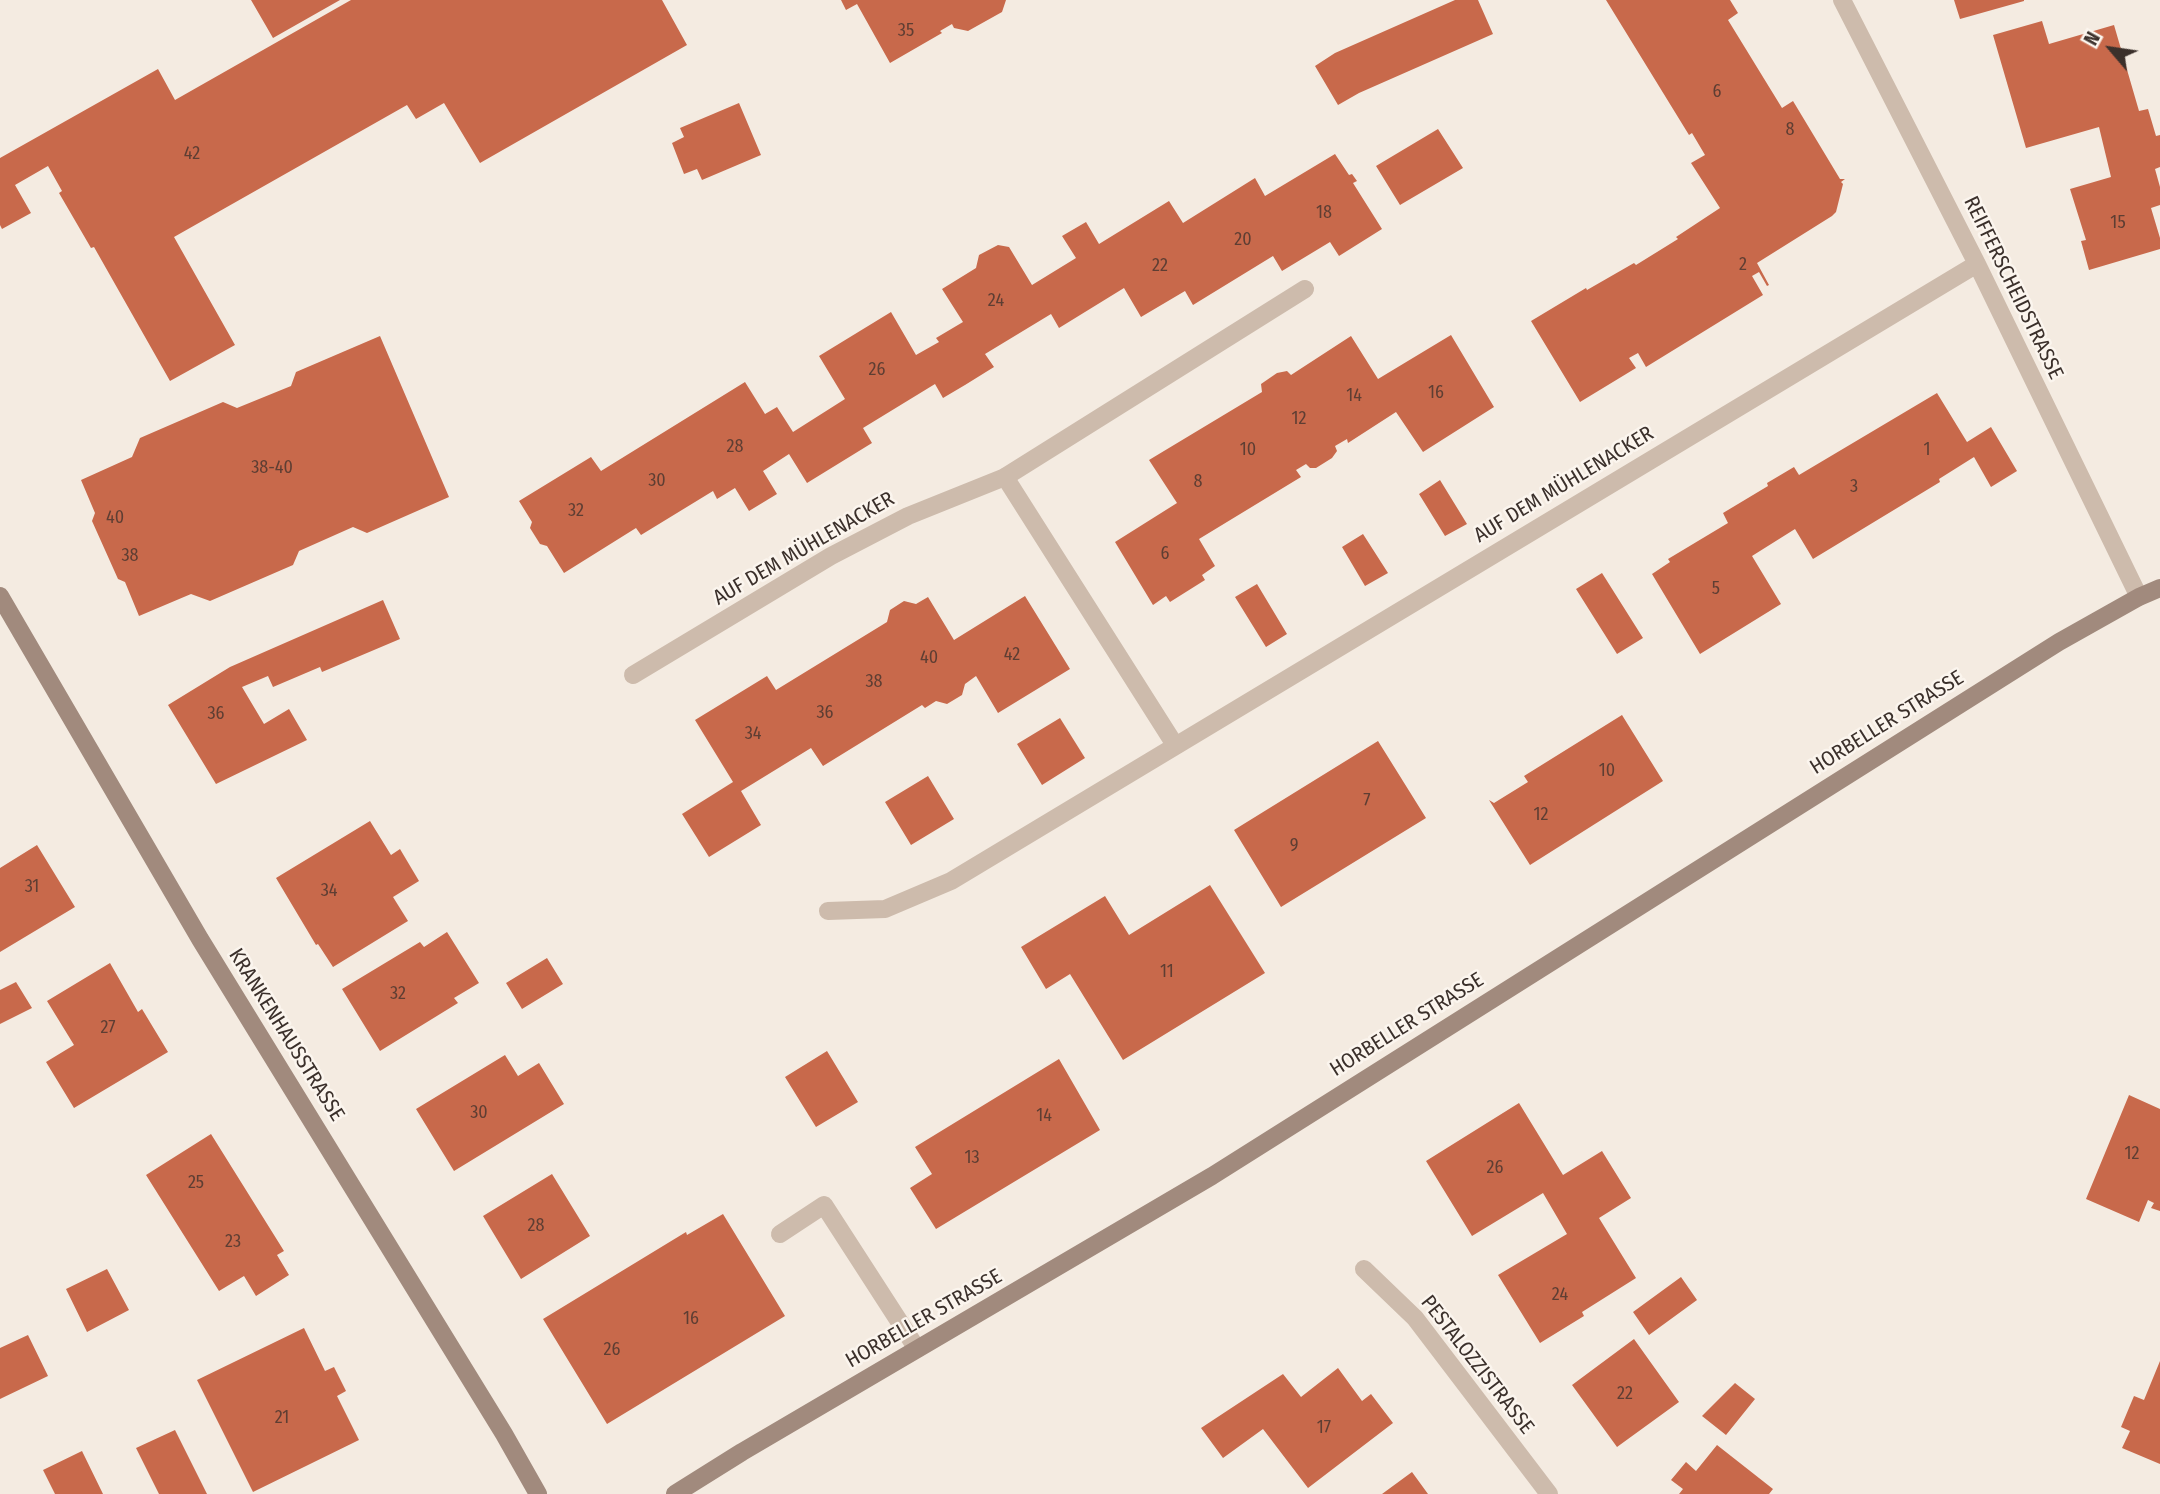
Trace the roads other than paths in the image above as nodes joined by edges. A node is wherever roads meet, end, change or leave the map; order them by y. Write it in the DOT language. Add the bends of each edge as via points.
graph roads {
  1 [pos="1842,0"];
  2 [pos="1977,264"];
  3 [pos="1305,289"];
  4 [pos="1005,477"];
  5 [pos="2160,589"];
  6 [pos="0,596"];
  7 [pos="2139,597"];
  8 [pos="633,675"];
  9 [pos="1175,745"];
  10 [pos="828,911"];
  11 [pos="780,1234"];
  12 [pos="1364,1269"];
  13 [pos="917,1349"];
  14 [pos="538,1494"];
  15 [pos="675,1494"];
  16 [pos="1549,1494"];
  1 -- 2 [label="street, REIFFERSCHEIDSTRASSE"];
  2 -- 7 [label="street, REIFFERSCHEIDSTRASSE"];
  2 -- 9 [label="street, AUF DEM MÜHLENACKER"];
  3 -- 4 [label="street, AUF DEM MÜHLENACKER"];
  4 -- 8 [label="street, AUF DEM MÜHLENACKER" via="897,522 831,556"];
  4 -- 9 [label="street"];
  5 -- 7 [label="street, HORBELLER STRASSE"];
  6 -- 14 [label="street, KRANKENHAUSSTRASSE" via="200,939"];
  7 -- 13 [label="street, HORBELLER STRASSE" via="2059,642 1212,1176"];
  9 -- 10 [label="street, AUF DEM MÜHLENACKER" via="951,881 885,909"];
  11 -- 13 [label="street" via="824,1205"];
  12 -- 16 [label="street, PESTALOZZISTRASSE" via="1415,1318"];
  13 -- 15 [label="street, HORBELLER STRASSE"];
}
